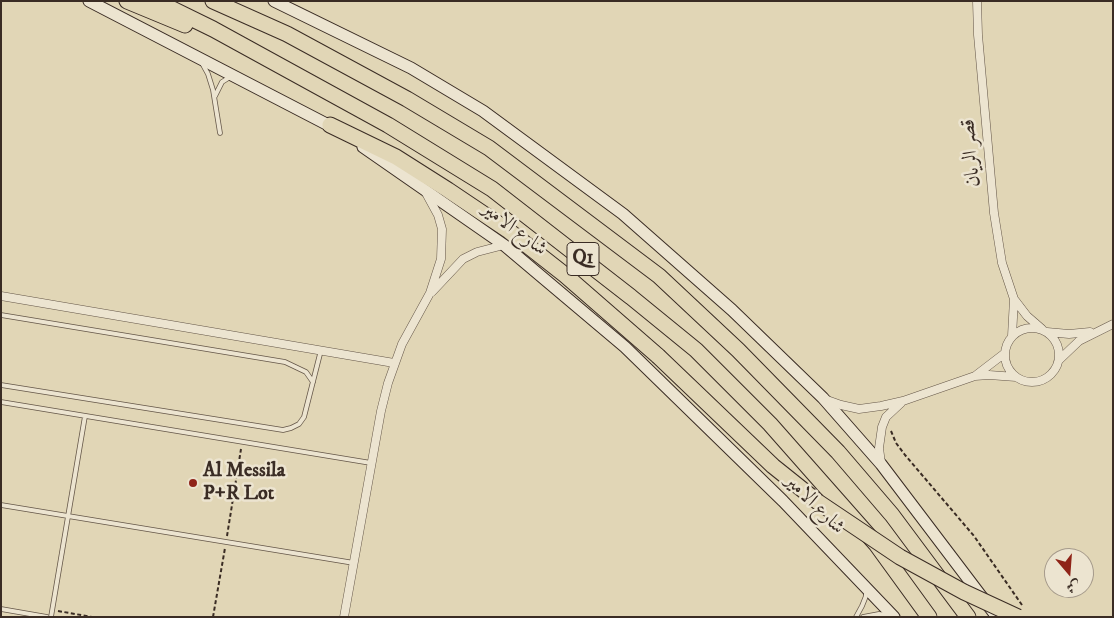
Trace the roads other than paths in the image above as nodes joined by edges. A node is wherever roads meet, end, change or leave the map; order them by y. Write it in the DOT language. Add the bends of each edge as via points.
graph roads {
  1 [pos="89,1"];
  2 [pos="126,1"];
  3 [pos="156,1"];
  4 [pos="213,1"];
  5 [pos="274,1"];
  6 [pos="977,1"];
  7 [pos="213,29"];
  8 [pos="200,59"];
  9 [pos="232,75"];
  10 [pos="215,106"];
  11 [pos="330,125"];
  12 [pos="220,133"];
  13 [pos="423,188"];
  14 [pos="504,245"];
  15 [pos="430,293"];
  16 [pos="1,296"];
  17 [pos="1014,299"];
  18 [pos="1,315"];
  19 [pos="1113,324"];
  20 [pos="1044,331"];
  21 [pos="1095,332"];
  22 [pos="1012,336"];
  23 [pos="321,350"];
  24 [pos="1005,354"];
  25 [pos="1059,360"];
  26 [pos="394,363"];
  27 [pos="975,376"];
  28 [pos="1016,377"];
  29 [pos="313,382"];
  30 [pos="1,385"];
  31 [pos="823,398"];
  32 [pos="903,401"];
  33 [pos="1,402"];
  34 [pos="85,416"];
  35 [pos="371,463"];
  36 [pos="881,464"];
  37 [pos="1,505"];
  38 [pos="68,516"];
  39 [pos="354,563"];
  40 [pos="969,578"];
  41 [pos="864,585"];
  42 [pos="1,609"];
  43 [pos="1023,614"];
  44 [pos="893,616"];
  45 [pos="49,617"];
  46 [pos="344,617"];
  47 [pos="856,617"];
  48 [pos="863,617"];
  49 [pos="929,617"];
  50 [pos="968,617"];
  51 [pos="997,617"];
  52 [pos="1004,617"];
  1 -- 8 [label="main road, شارع الامير"];
  2 -- 7 [label="highway" via="185,25"];
  3 -- 7 [label="highway, شارع الامير / Q1"];
  4 -- 50 [label="highway, Q1" via="287,34 407,99 488,148 659,276 738,350 838,452 892,515"];
  5 -- 31 [label="main road" via="411,68 483,111 623,214 732,310"];
  6 -- 17 [label="street, قصر الريان" via="994,213 1002,263"];
  7 -- 49 [label="highway, شارع الامير / Q1" via="388,125 492,189 646,308 696,350 770,424 876,544"];
  8 -- 9 [label="main road, شارع الامير"];
  8 -- 10 [label="lane" via="208,74"];
  9 -- 10 [label="lane" via="222,82"];
  9 -- 11 [label="main road, شارع الامير"];
  10 -- 12 [label="lane"];
  11 -- 13 [label="main road, شارع الامير"];
  11 -- 43 [label="highway, bridge" via="396,158 509,231 658,356 773,466 818,502 900,557 964,592"];
  13 -- 14 [label="main road, شارع الامير"];
  13 -- 15 [label="street" via="442,229 441,259"];
  14 -- 15 [label="street" via="477,252 463,260"];
  14 -- 41 [label="main road, شارع الامير" via="624,347 783,501"];
  15 -- 26 [label="street"];
  16 -- 23 [label="street"];
  17 -- 20 [label="street, قصر الريان"];
  17 -- 22 [label="street, قصر الريان"];
  18 -- 29 [label="lane" via="285,362 306,372"];
  19 -- 21 [label="street"];
  20 -- 21 [label="street" via="1069,334"];
  20 -- 22 [label="street" via="1032,328"];
  20 -- 25 [label="street" via="1057,344"];
  21 -- 25 [label="street" via="1079,341"];
  22 -- 24 [label="street"];
  23 -- 26 [label="street"];
  23 -- 29 [label="lane"];
  24 -- 27 [label="street"];
  24 -- 28 [label="street" via="1006,362"];
  25 -- 28 [label="street" via="1056,368 1042,380 1033,382"];
  26 -- 35 [label="street"];
  27 -- 28 [label="street"];
  27 -- 32 [label="street"];
  29 -- 30 [label="lane" via="304,417 298,424 283,430"];
  31 -- 32 [label="street" via="859,409"];
  31 -- 36 [label="main road"];
  32 -- 36 [label="street" via="886,417 882,427"];
  33 -- 34 [label="lane"];
  34 -- 35 [label="lane"];
  34 -- 38 [label="lane"];
  35 -- 39 [label="street"];
  36 -- 40 [label="main road"];
  37 -- 38 [label="lane"];
  38 -- 39 [label="lane"];
  38 -- 45 [label="lane"];
  39 -- 46 [label="street"];
  40 -- 51 [label="main road"];
  40 -- 52 [label="main road"];
  41 -- 44 [label="main road, شارع الامير"];
  41 -- 47 [label="lane" via="866,596"];
  42 -- 45 [label="lane"];
  44 -- 48 [label="lane"];
}
